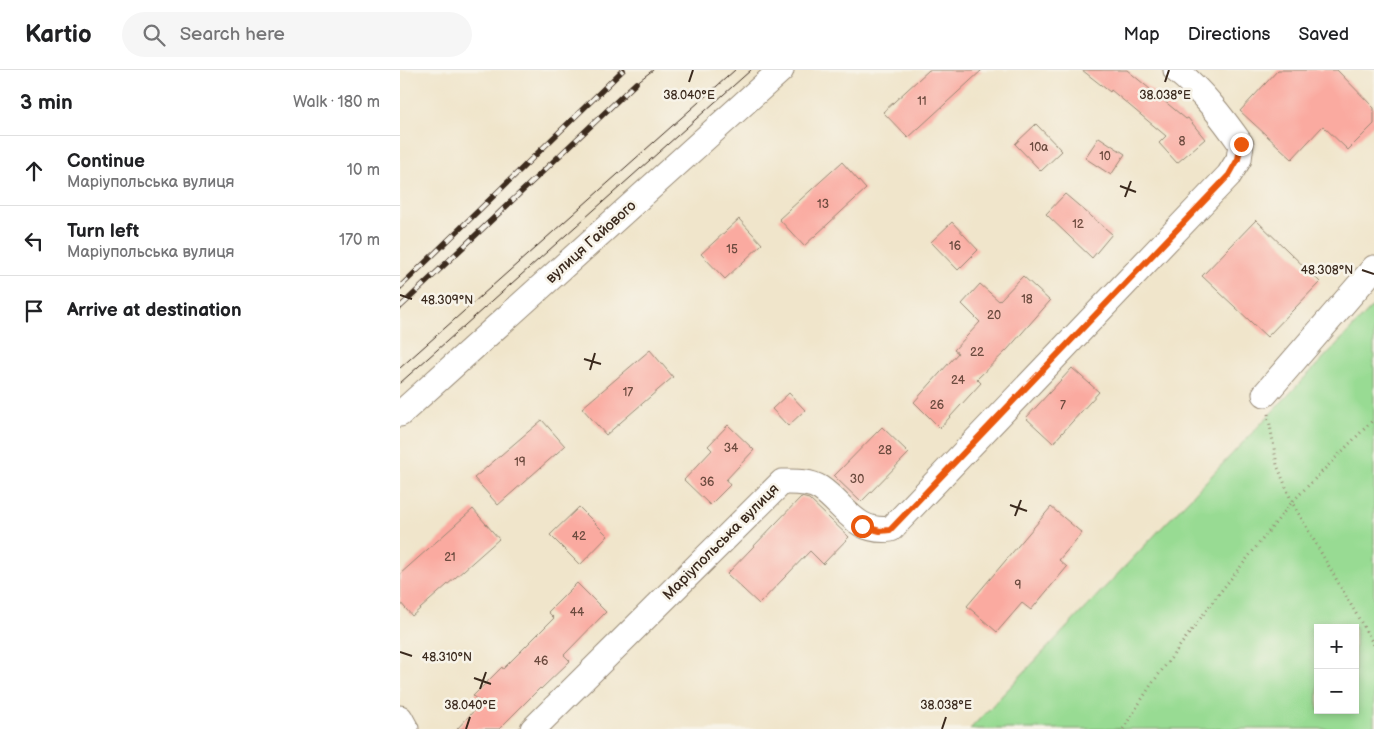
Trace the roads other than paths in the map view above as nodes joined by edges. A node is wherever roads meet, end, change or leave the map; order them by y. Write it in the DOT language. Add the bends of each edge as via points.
graph roads {
  1 [pos="781,70"];
  2 [pos="1176,70"];
  3 [pos="1374,268"];
  4 [pos="1265,394"];
  5 [pos="400,414"];
  6 [pos="533,729"];
  1 -- 5 [label="street, вулиця Гайового"];
  2 -- 6 [label="street, Маріупольська вулиця" via="1218,112 1241,144 1238,159 1229,175 890,530 862,526 819,487 801,482 782,482"];
  3 -- 4 [label="street"];
}
